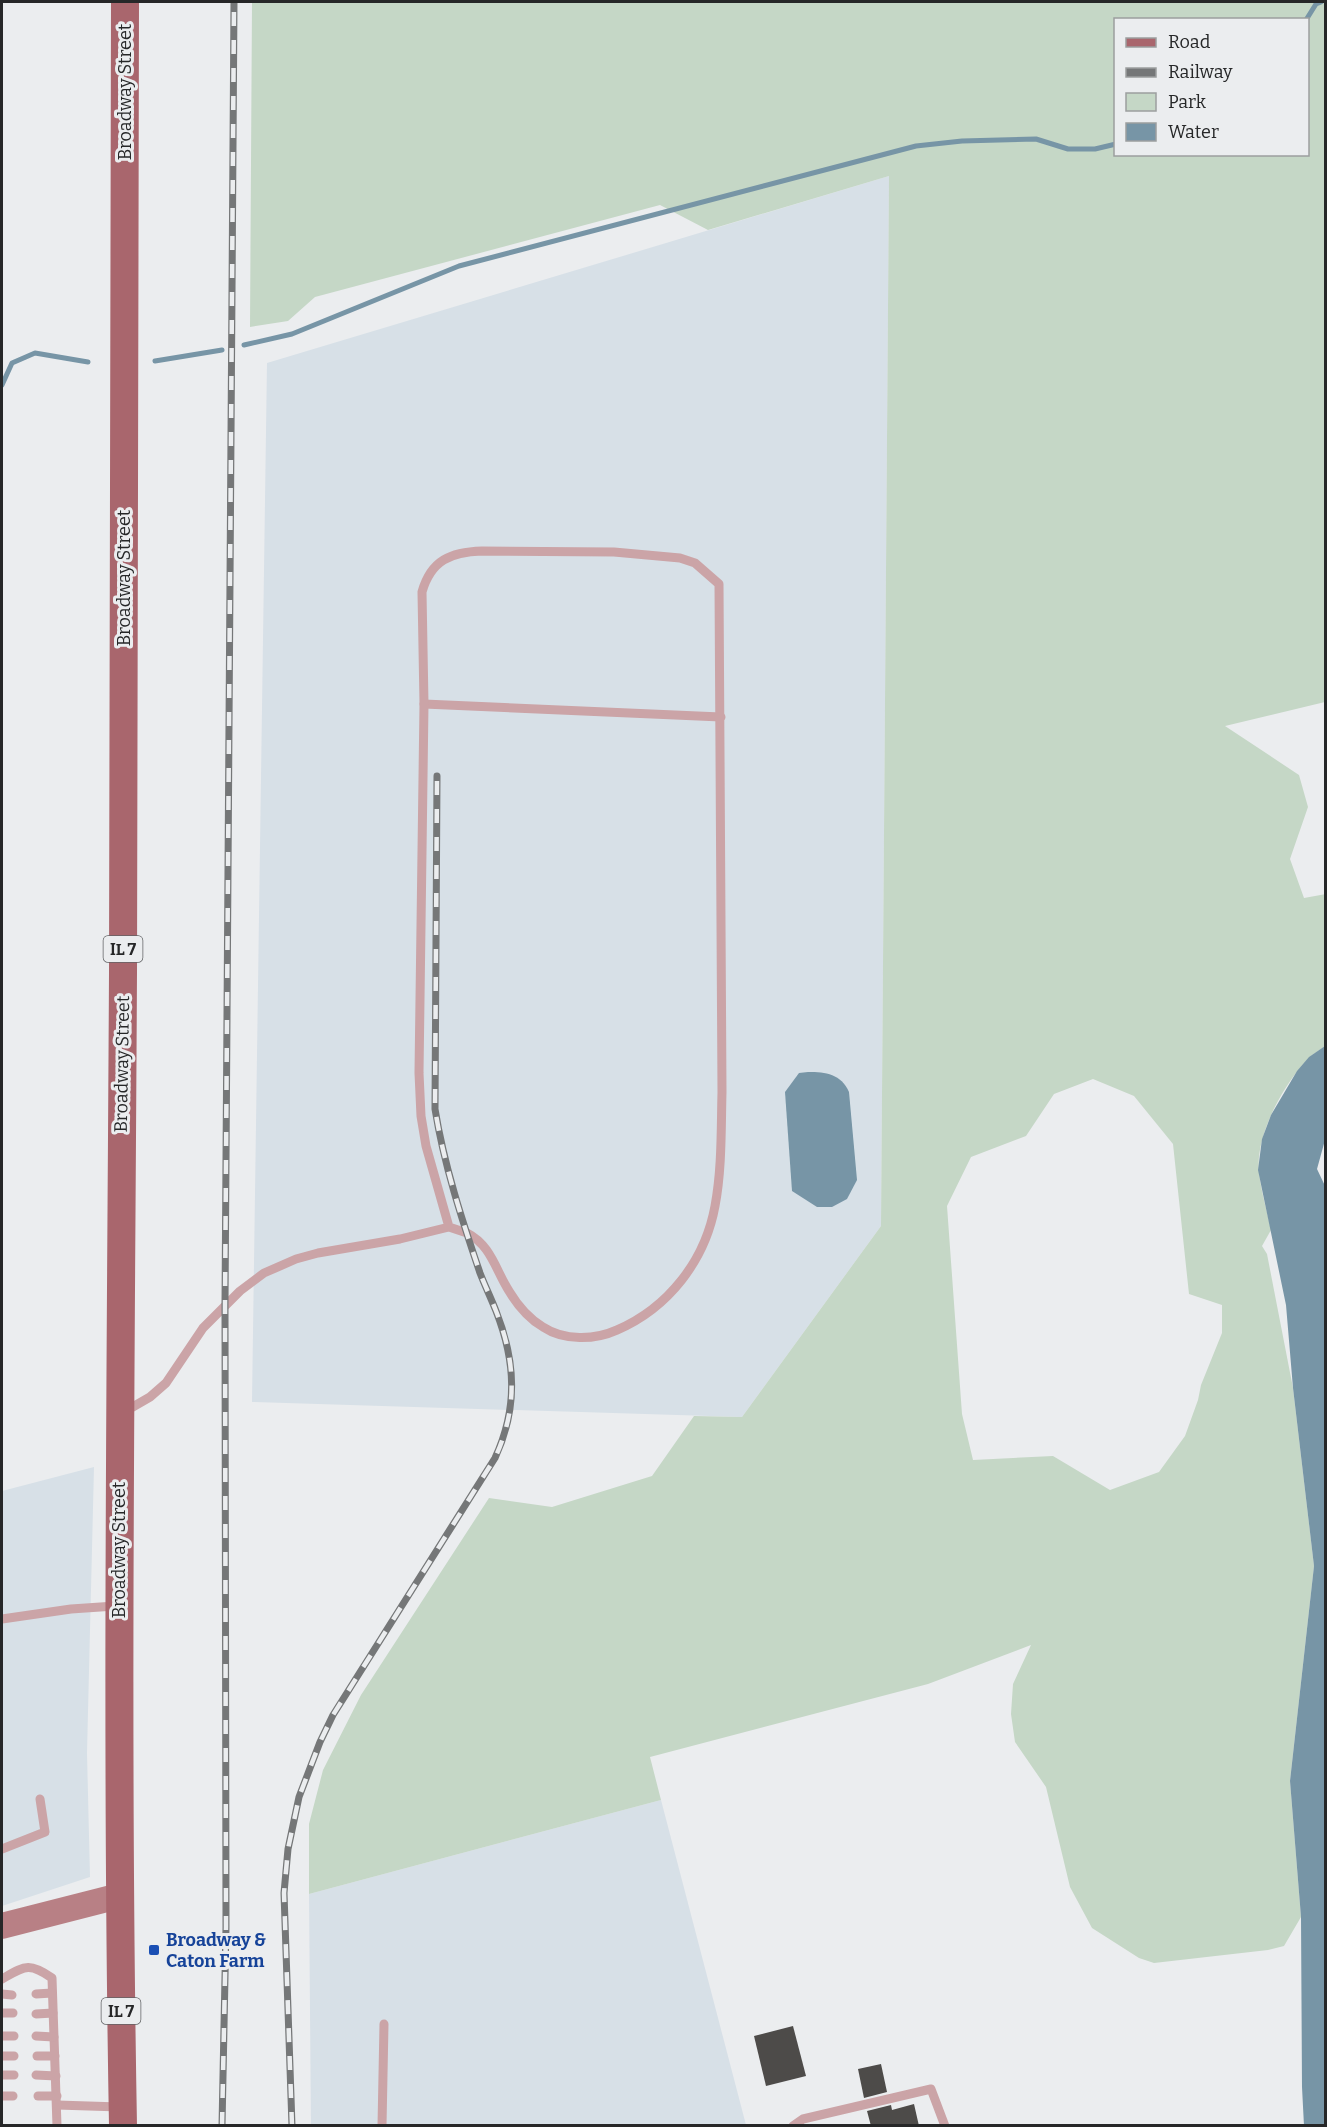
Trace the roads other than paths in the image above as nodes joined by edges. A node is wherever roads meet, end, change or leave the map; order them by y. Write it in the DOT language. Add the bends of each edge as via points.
graph roads {
  1 [pos="125,2"];
  2 [pos="424,704"];
  3 [pos="720,717"];
  4 [pos="449,1227"];
  5 [pos="119,1414"];
  6 [pos="119,1606"];
  7 [pos="2,1619"];
  8 [pos="40,1799"];
  9 [pos="2,1849"];
  10 [pos="119,1896"];
  11 [pos="2,1926"];
  12 [pos="2,1979"];
  13 [pos="52,1993"];
  14 [pos="2,1994"];
  15 [pos="36,1994"];
  16 [pos="12,1995"];
  17 [pos="2,2013"];
  18 [pos="13,2013"];
  19 [pos="53,2013"];
  20 [pos="36,2014"];
  21 [pos="384,2024"];
  22 [pos="2,2036"];
  23 [pos="14,2036"];
  24 [pos="36,2036"];
  25 [pos="54,2037"];
  26 [pos="2,2056"];
  27 [pos="14,2056"];
  28 [pos="37,2056"];
  29 [pos="55,2056"];
  30 [pos="2,2075"];
  31 [pos="14,2075"];
  32 [pos="36,2075"];
  33 [pos="56,2076"];
  34 [pos="2,2096"];
  35 [pos="13,2096"];
  36 [pos="38,2096"];
  37 [pos="57,2100"];
  38 [pos="123,2116"];
  39 [pos="57,2126"];
  40 [pos="382,2126"];
  41 [pos="794,2126"];
  42 [pos="945,2126"];
  1 -- 5 [label="main road, Broadway Street / IL 7"];
  2 -- 3 [label="lane"];
  2 -- 3 [label="lane" via="422,592 433,567 465,551 614,552 680,558 695,563 719,584"];
  2 -- 4 [label="lane" via="418,1073 426,1146"];
  3 -- 4 [label="lane" via="719,1164 715,1207 693,1264 675,1290 629,1325 604,1336 572,1337 546,1329 529,1318 485,1248 468,1234"];
  4 -- 5 [label="lane" via="318,1253 264,1273 203,1328 166,1383"];
  5 -- 6 [label="main road, Broadway Street / IL 7"];
  6 -- 7 [label="lane"];
  6 -- 10 [label="main road, Broadway Street / IL 7"];
  8 -- 9 [label="lane" via="45,1833"];
  10 -- 11 [label="street"];
  10 -- 38 [label="main road, Broadway Street / IL 7"];
  12 -- 13 [label="lane" via="22,1967 36,1967 52,1978"];
  13 -- 15 [label="lane"];
  13 -- 19 [label="lane"];
  14 -- 16 [label="lane"];
  17 -- 18 [label="lane"];
  19 -- 20 [label="lane"];
  19 -- 25 [label="lane"];
  21 -- 40 [label="lane"];
  22 -- 23 [label="lane"];
  24 -- 25 [label="lane"];
  25 -- 29 [label="lane"];
  26 -- 27 [label="lane"];
  28 -- 29 [label="lane"];
  29 -- 33 [label="lane"];
  30 -- 31 [label="lane"];
  32 -- 33 [label="lane"];
  33 -- 37 [label="lane"];
  34 -- 35 [label="lane"];
  36 -- 37 [label="lane"];
  37 -- 38 [label="lane"];
  37 -- 39 [label="lane"];
  41 -- 42 [label="lane" via="803,2119 931,2089"];
}
